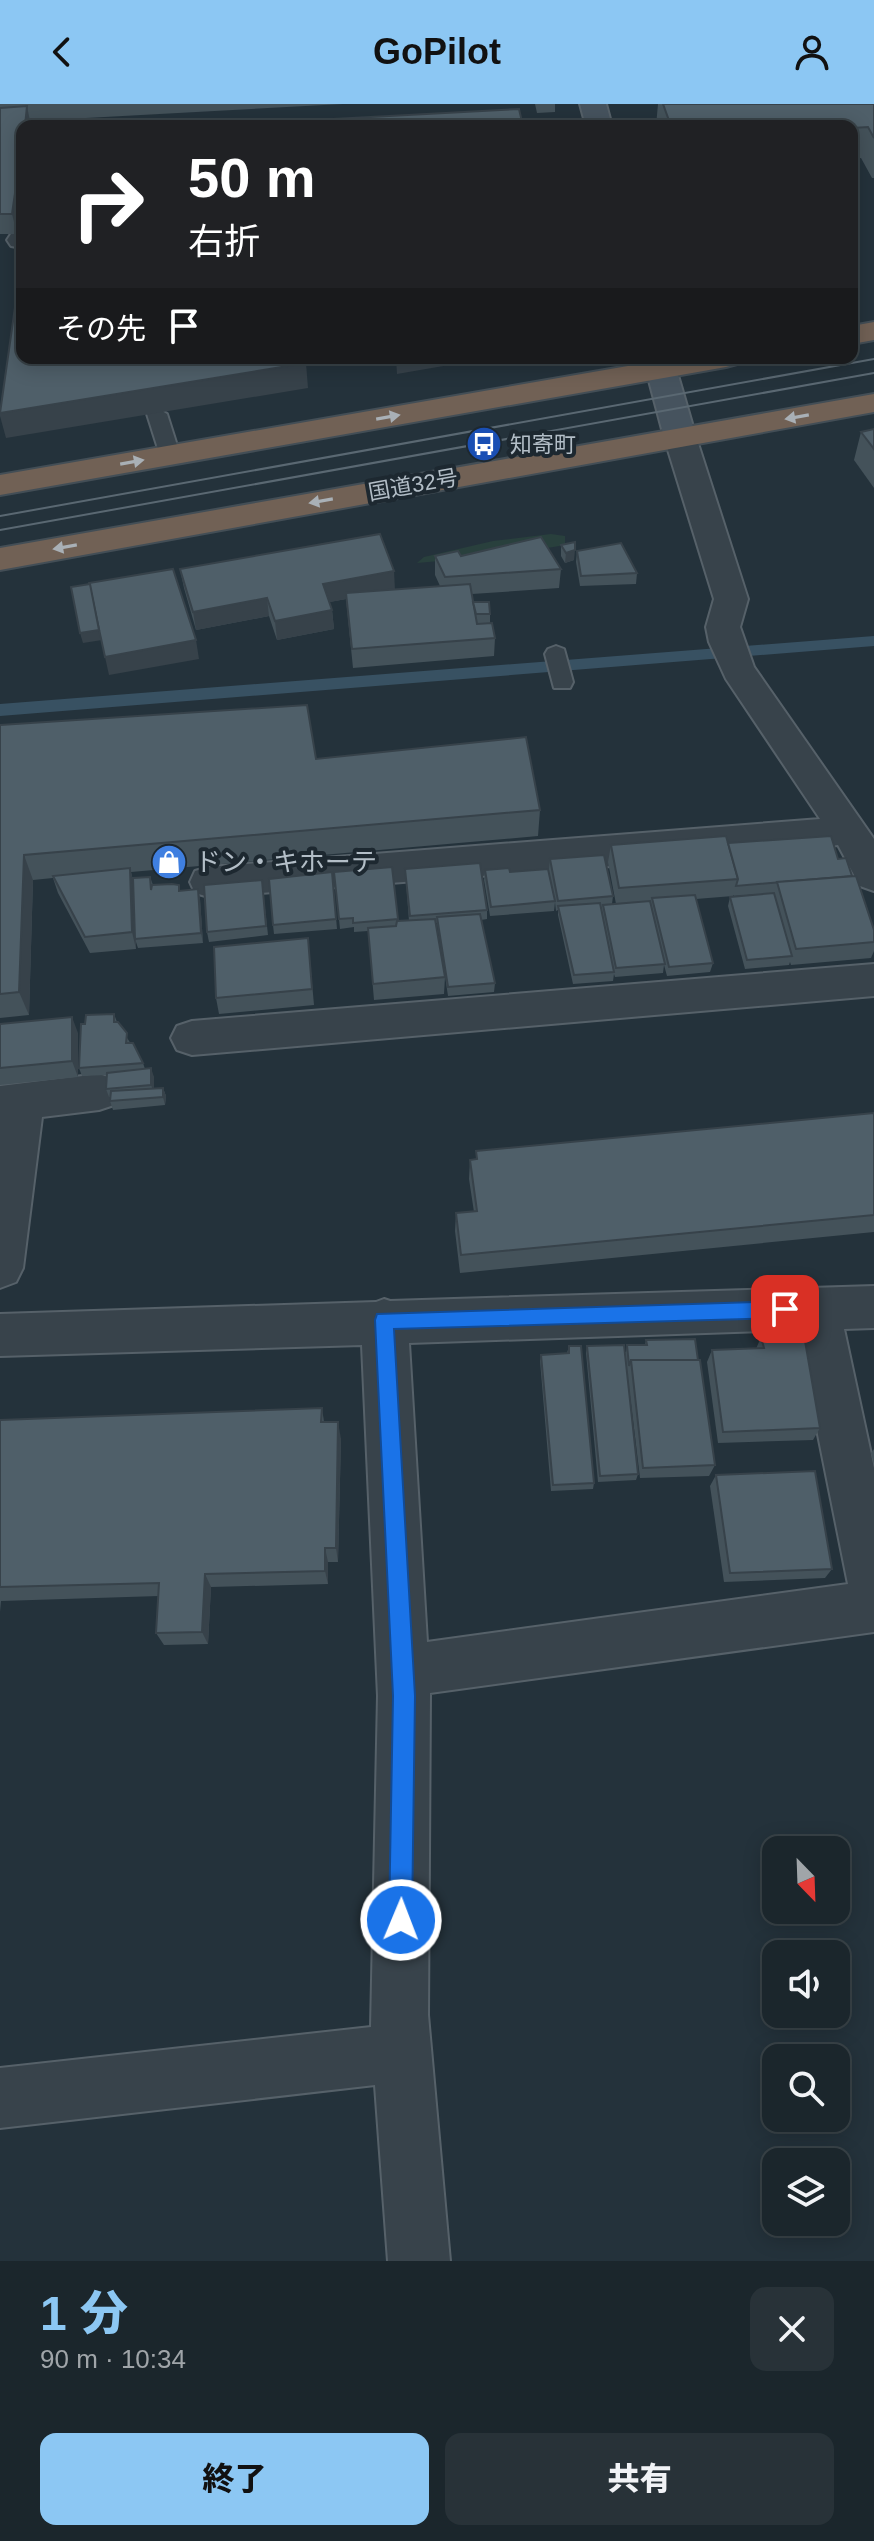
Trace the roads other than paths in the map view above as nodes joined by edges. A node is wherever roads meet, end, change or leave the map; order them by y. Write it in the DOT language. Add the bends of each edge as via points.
graph roads {
  1 [pos="660,364"];
  2 [pos="874,403"];
  3 [pos="157,414"];
  4 [pos="680,437"];
  5 [pos="170,455"];
  6 [pos="0,485"];
  7 [pos="0,559"];
  8 [pos="556,654"];
  9 [pos="562,682"];
  10 [pos="847,830"];
  11 [pos="874,876"];
  12 [pos="209,882"];
  13 [pos="874,980"];
  14 [pos="192,1038"];
  15 [pos="99,1092"];
  16 [pos="11,1103"];
  17 [pos="0,1268"];
  18 [pos="874,1307"];
  19 [pos="816,1308"];
  20 [pos="384,1320"];
  21 [pos="0,1335"];
  22 [pos="874,1585"];
  23 [pos="874,1606"];
  24 [pos="403,1671"];
  25 [pos="402,2053"];
  26 [pos="0,2098"];
  27 [pos="419,2261"];
  1 -- 4 [label="street"];
  5 -- 1 [label="highway, one-way"];
  2 -- 4 [label="highway, 国道32号, one-way"];
  3 -- 5 [label="lane"];
  4 -- 7 [label="highway, 国道32号, one-way"];
  4 -- 10 [label="street" via="731,599 723,627 732,656"];
  6 -- 5 [label="highway, one-way"];
  8 -- 9 [label="lane"];
  10 -- 11 [label="street"];
  10 -- 12 [label="street"];
  13 -- 14 [label="street"];
  15 -- 16 [label="street"];
  16 -- 17 [label="street"];
  18 -- 19 [label="street"];
  19 -- 20 [label="street"];
  19 -- 22 [label="street"];
  20 -- 21 [label="street"];
  20 -- 24 [label="street"];
  23 -- 24 [label="street"];
  24 -- 25 [label="street"];
  25 -- 26 [label="street"];
  25 -- 27 [label="street"];
}
